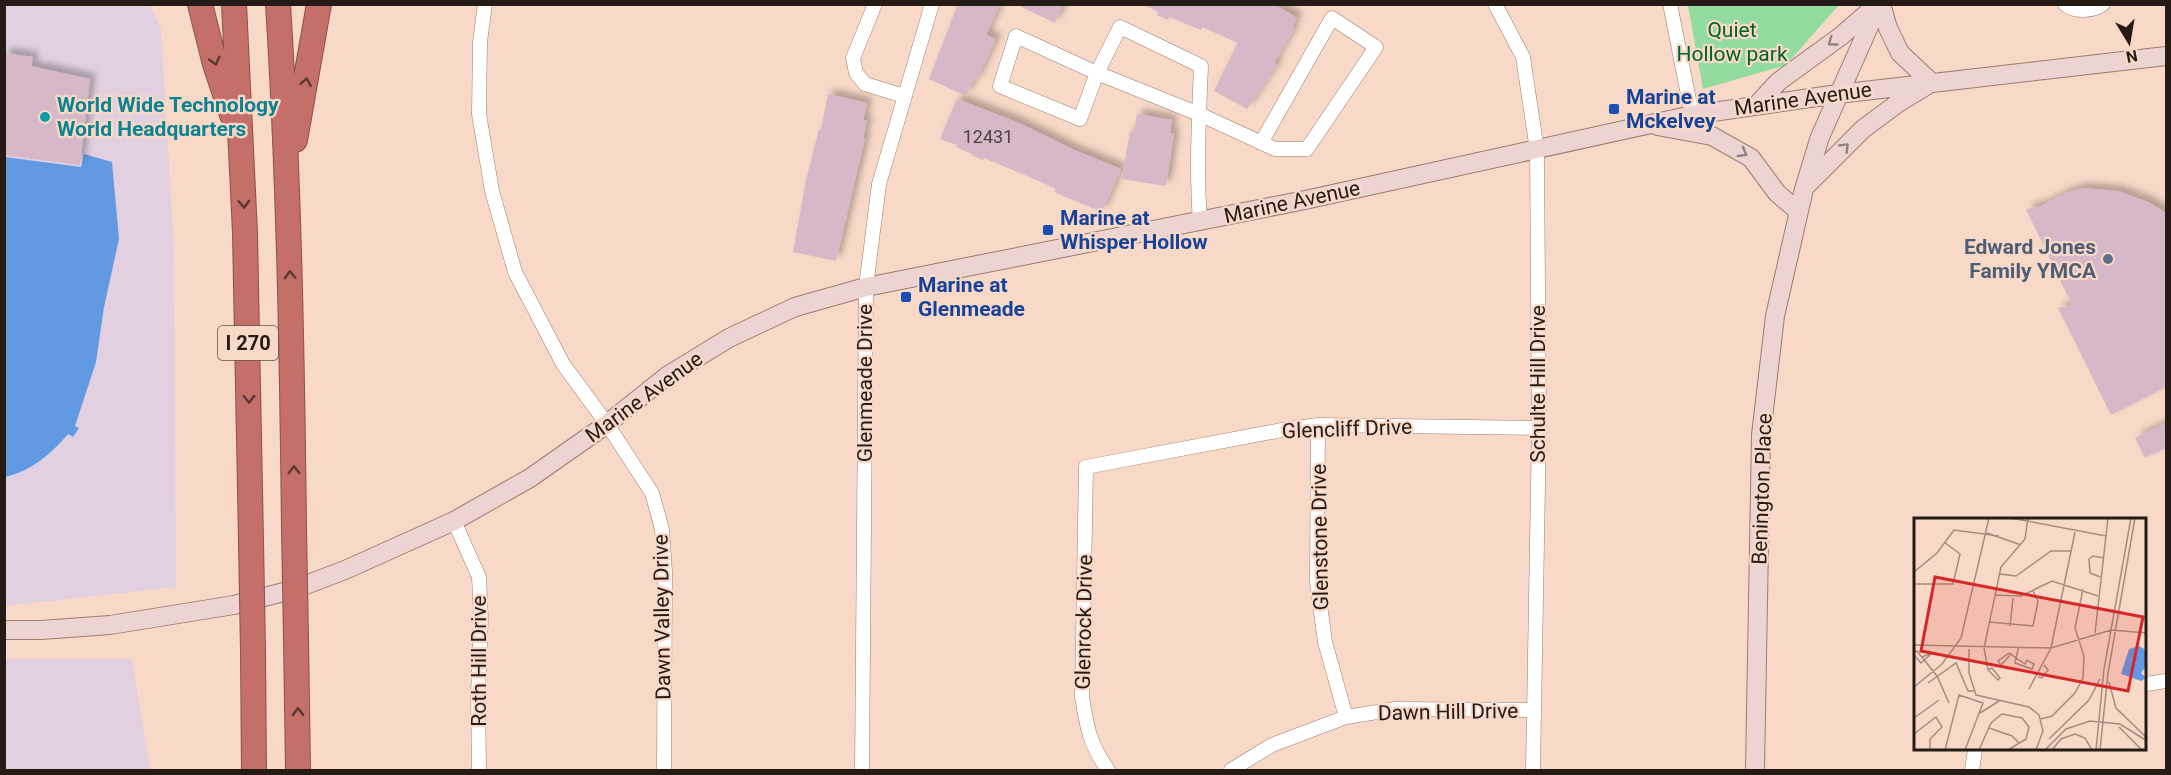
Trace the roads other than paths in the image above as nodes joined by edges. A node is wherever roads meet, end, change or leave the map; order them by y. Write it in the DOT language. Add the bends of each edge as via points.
graph roads {
  1 [pos="200,4"];
  2 [pos="234,4"];
  3 [pos="278,4"];
  4 [pos="319,4"];
  5 [pos="485,4"];
  6 [pos="875,4"];
  7 [pos="932,4"];
  8 [pos="1495,4"];
  9 [pos="1670,4"];
  10 [pos="1879,4"];
  11 [pos="2065,4"];
  12 [pos="2103,4"];
  13 [pos="2166,56"];
  14 [pos="1097,73"];
  15 [pos="1932,83"];
  16 [pos="1838,94"];
  17 [pos="904,96"];
  18 [pos="1756,106"];
  19 [pos="1199,114"];
  20 [pos="1692,115"];
  21 [pos="1648,125"];
  22 [pos="1261,143"];
  23 [pos="242,145"];
  24 [pos="1537,150"];
  25 [pos="288,181"];
  26 [pos="1804,189"];
  27 [pos="1798,211"];
  28 [pos="1200,220"];
  29 [pos="866,287"];
  30 [pos="607,424"];
  31 [pos="1318,425"];
  32 [pos="1539,428"];
  33 [pos="1086,467"];
  34 [pos="454,521"];
  35 [pos="4,630"];
  36 [pos="2166,681"];
  37 [pos="2147,684"];
  38 [pos="1533,710"];
  39 [pos="1346,717"];
  40 [pos="1974,751"];
  41 [pos="254,771"];
  42 [pos="298,771"];
  43 [pos="479,771"];
  44 [pos="664,771"];
  45 [pos="862,771"];
  46 [pos="1108,771"];
  47 [pos="1231,771"];
  48 [pos="1533,771"];
  49 [pos="1755,771"];
  50 [pos="1972,771"];
  1 -- 23 [label="highway, one-way"];
  2 -- 23 [label="highway, I 270"];
  3 -- 25 [label="highway, I 270"];
  25 -- 4 [label="highway, one-way"];
  5 -- 30 [label="street, Dawn Valley Drive" via="479,114 492,191 515,272 563,364"];
  6 -- 17 [label="street" via="853,58 856,73 865,84"];
  7 -- 17 [label="street, Glenmeade Drive"];
  8 -- 24 [label="street, Schulte Hill Drive" via="1523,57"];
  9 -- 20 [label="street"];
  10 -- 15 [label="main road" via="1900,52"];
  10 -- 16 [label="main road, Benington Place"];
  10 -- 18 [label="main road, one-way" via="1778,82"];
  11 -- 12 [label="street" via="2088,10"];
  13 -- 15 [label="main road, Marine Avenue"];
  14 -- 14 [label="street" via="1016,36 1000,86 1080,119"];
  14 -- 19 [label="street"];
  14 -- 19 [label="street" via="1120,27 1201,66"];
  15 -- 16 [label="main road, Marine Avenue"];
  26 -- 15 [label="main road, one-way" via="1863,129"];
  16 -- 18 [label="main road, Marine Avenue"];
  16 -- 26 [label="main road, Benington Place"];
  17 -- 29 [label="street, Glenmeade Drive" via="879,184"];
  18 -- 20 [label="main road, Marine Avenue"];
  19 -- 22 [label="street"];
  19 -- 28 [label="street"];
  20 -- 21 [label="main road, Marine Avenue"];
  21 -- 24 [label="main road, Marine Avenue"];
  21 -- 27 [label="main road, one-way" via="1722,141 1751,158 1777,193"];
  22 -- 22 [label="street" via="1275,149 1307,149 1376,47 1332,18"];
  23 -- 41 [label="highway, I 270, one-way, bridge"];
  24 -- 28 [label="main road, Marine Avenue"];
  24 -- 32 [label="street, Schulte Hill Drive"];
  42 -- 25 [label="highway, I 270, one-way, bridge"];
  26 -- 27 [label="main road, Benington Place"];
  27 -- 49 [label="main road, Benington Place" via="1775,316 1761,435"];
  28 -- 29 [label="main road, Marine Avenue"];
  29 -- 30 [label="main road, Marine Avenue" via="795,307 729,338 667,376"];
  29 -- 45 [label="street, Glenmeade Drive"];
  30 -- 34 [label="main road, Marine Avenue" via="530,478"];
  30 -- 44 [label="street, Dawn Valley Drive" via="652,493 662,529"];
  31 -- 32 [label="street, Glencliff Drive"];
  31 -- 33 [label="street, Glencliff Drive"];
  31 -- 39 [label="street, Glenstone Drive" via="1317,582 1325,642"];
  32 -- 38 [label="street, Schulte Hill Drive"];
  33 -- 46 [label="street, Glenrock Drive" via="1082,697 1087,731"];
  34 -- 35 [label="main road, Marine Avenue" via="295,589 211,609 110,625"];
  34 -- 43 [label="street, Roth Hill Drive" via="479,578"];
  36 -- 37 [label="street"];
  38 -- 39 [label="street, Dawn Hill Drive" via="1396,709"];
  38 -- 48 [label="street, Schulte Hill Drive"];
  39 -- 47 [label="street, Dawn Hill Drive" via="1272,745"];
  40 -- 50 [label="street"];
}
